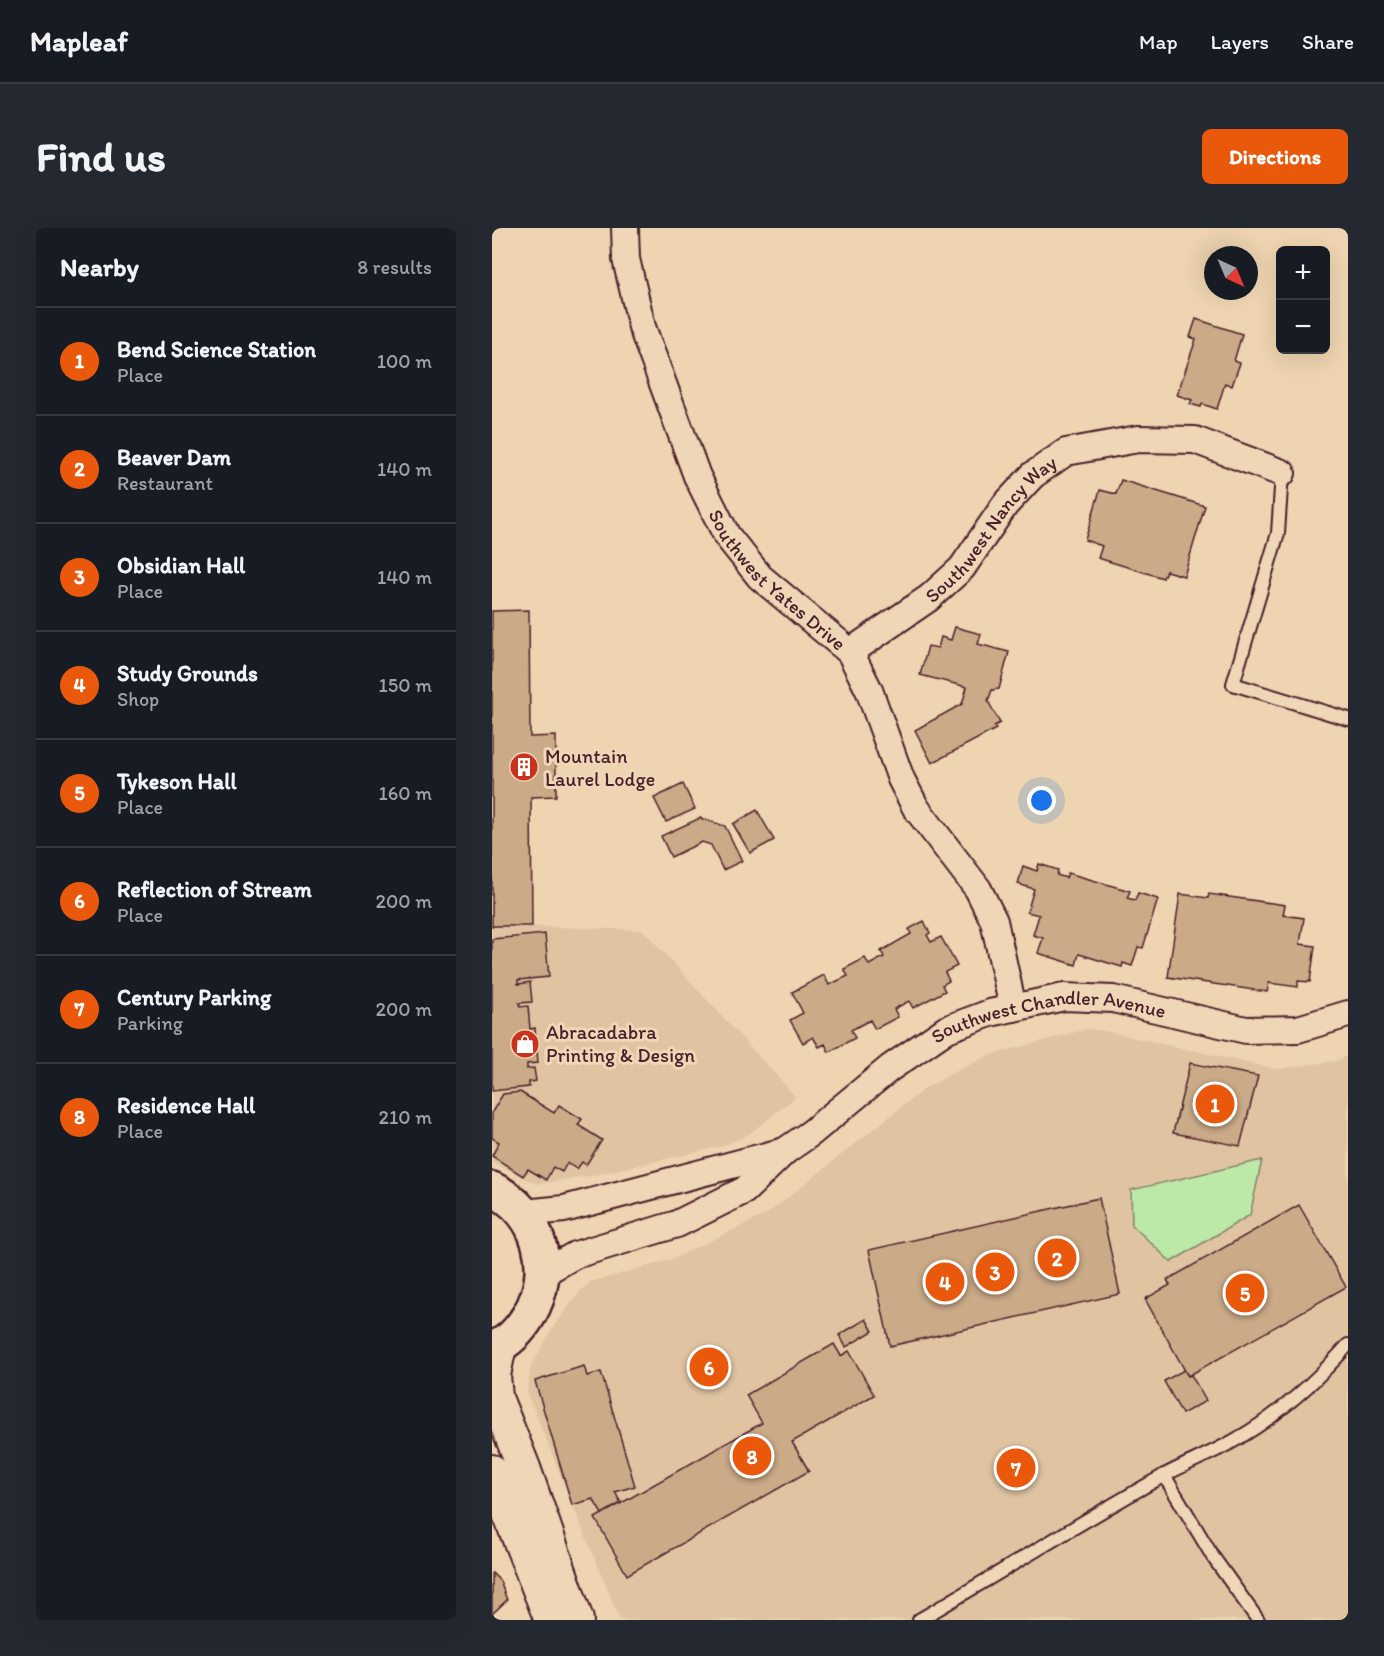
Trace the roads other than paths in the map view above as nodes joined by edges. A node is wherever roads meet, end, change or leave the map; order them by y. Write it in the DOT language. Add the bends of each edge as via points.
graph roads {
  1 [pos="625,228"];
  2 [pos="1282,473"];
  3 [pos="850,652"];
  4 [pos="1348,719"];
  5 [pos="1013,1008"];
  6 [pos="1348,1014"];
  7 [pos="785,1151"];
  8 [pos="492,1189"];
  9 [pos="524,1213"];
  10 [pos="543,1273"];
  11 [pos="1348,1345"];
  12 [pos="496,1348"];
  13 [pos="492,1471"];
  14 [pos="1164,1475"];
  15 [pos="551,1620"];
  16 [pos="577,1620"];
  17 [pos="919,1620"];
  18 [pos="1258,1620"];
  1 -- 3 [label="street, Southwest Yates Drive" via="626,259 642,327 697,476 727,536 760,577"];
  2 -- 3 [label="street, Southwest Nancy Way" via="1196,440 1138,439 1066,452 1033,475 1005,505 962,568 934,594"];
  2 -- 4 [label="lane" via="1278,533 1233,684"];
  3 -- 5 [label="street, Southwest Yates Drive" via="870,690 901,779 916,808 978,890 994,921"];
  5 -- 6 [label="street, Southwest Chandler Avenue" via="1064,996 1113,999 1245,1030 1298,1029"];
  5 -- 7 [label="street, Southwest Chandler Avenue" via="947,1029 890,1068"];
  7 -- 9 [label="street, Southwest Chandler Avenue" via="564,1209"];
  7 -- 10 [label="street, Southwest Chandler Avenue" via="736,1195 677,1224 575,1255"];
  8 -- 9 [label="main road" via="504,1194"];
  9 -- 10 [label="main road" via="539,1241"];
  10 -- 12 [label="main road" via="537,1302 522,1327"];
  11 -- 14 [label="lane" via="1328,1368 1268,1419"];
  12 -- 16 [label="street" via="496,1398"];
  13 -- 15 [label="street"];
  14 -- 17 [label="lane"];
  14 -- 18 [label="lane" via="1213,1557"];
}
